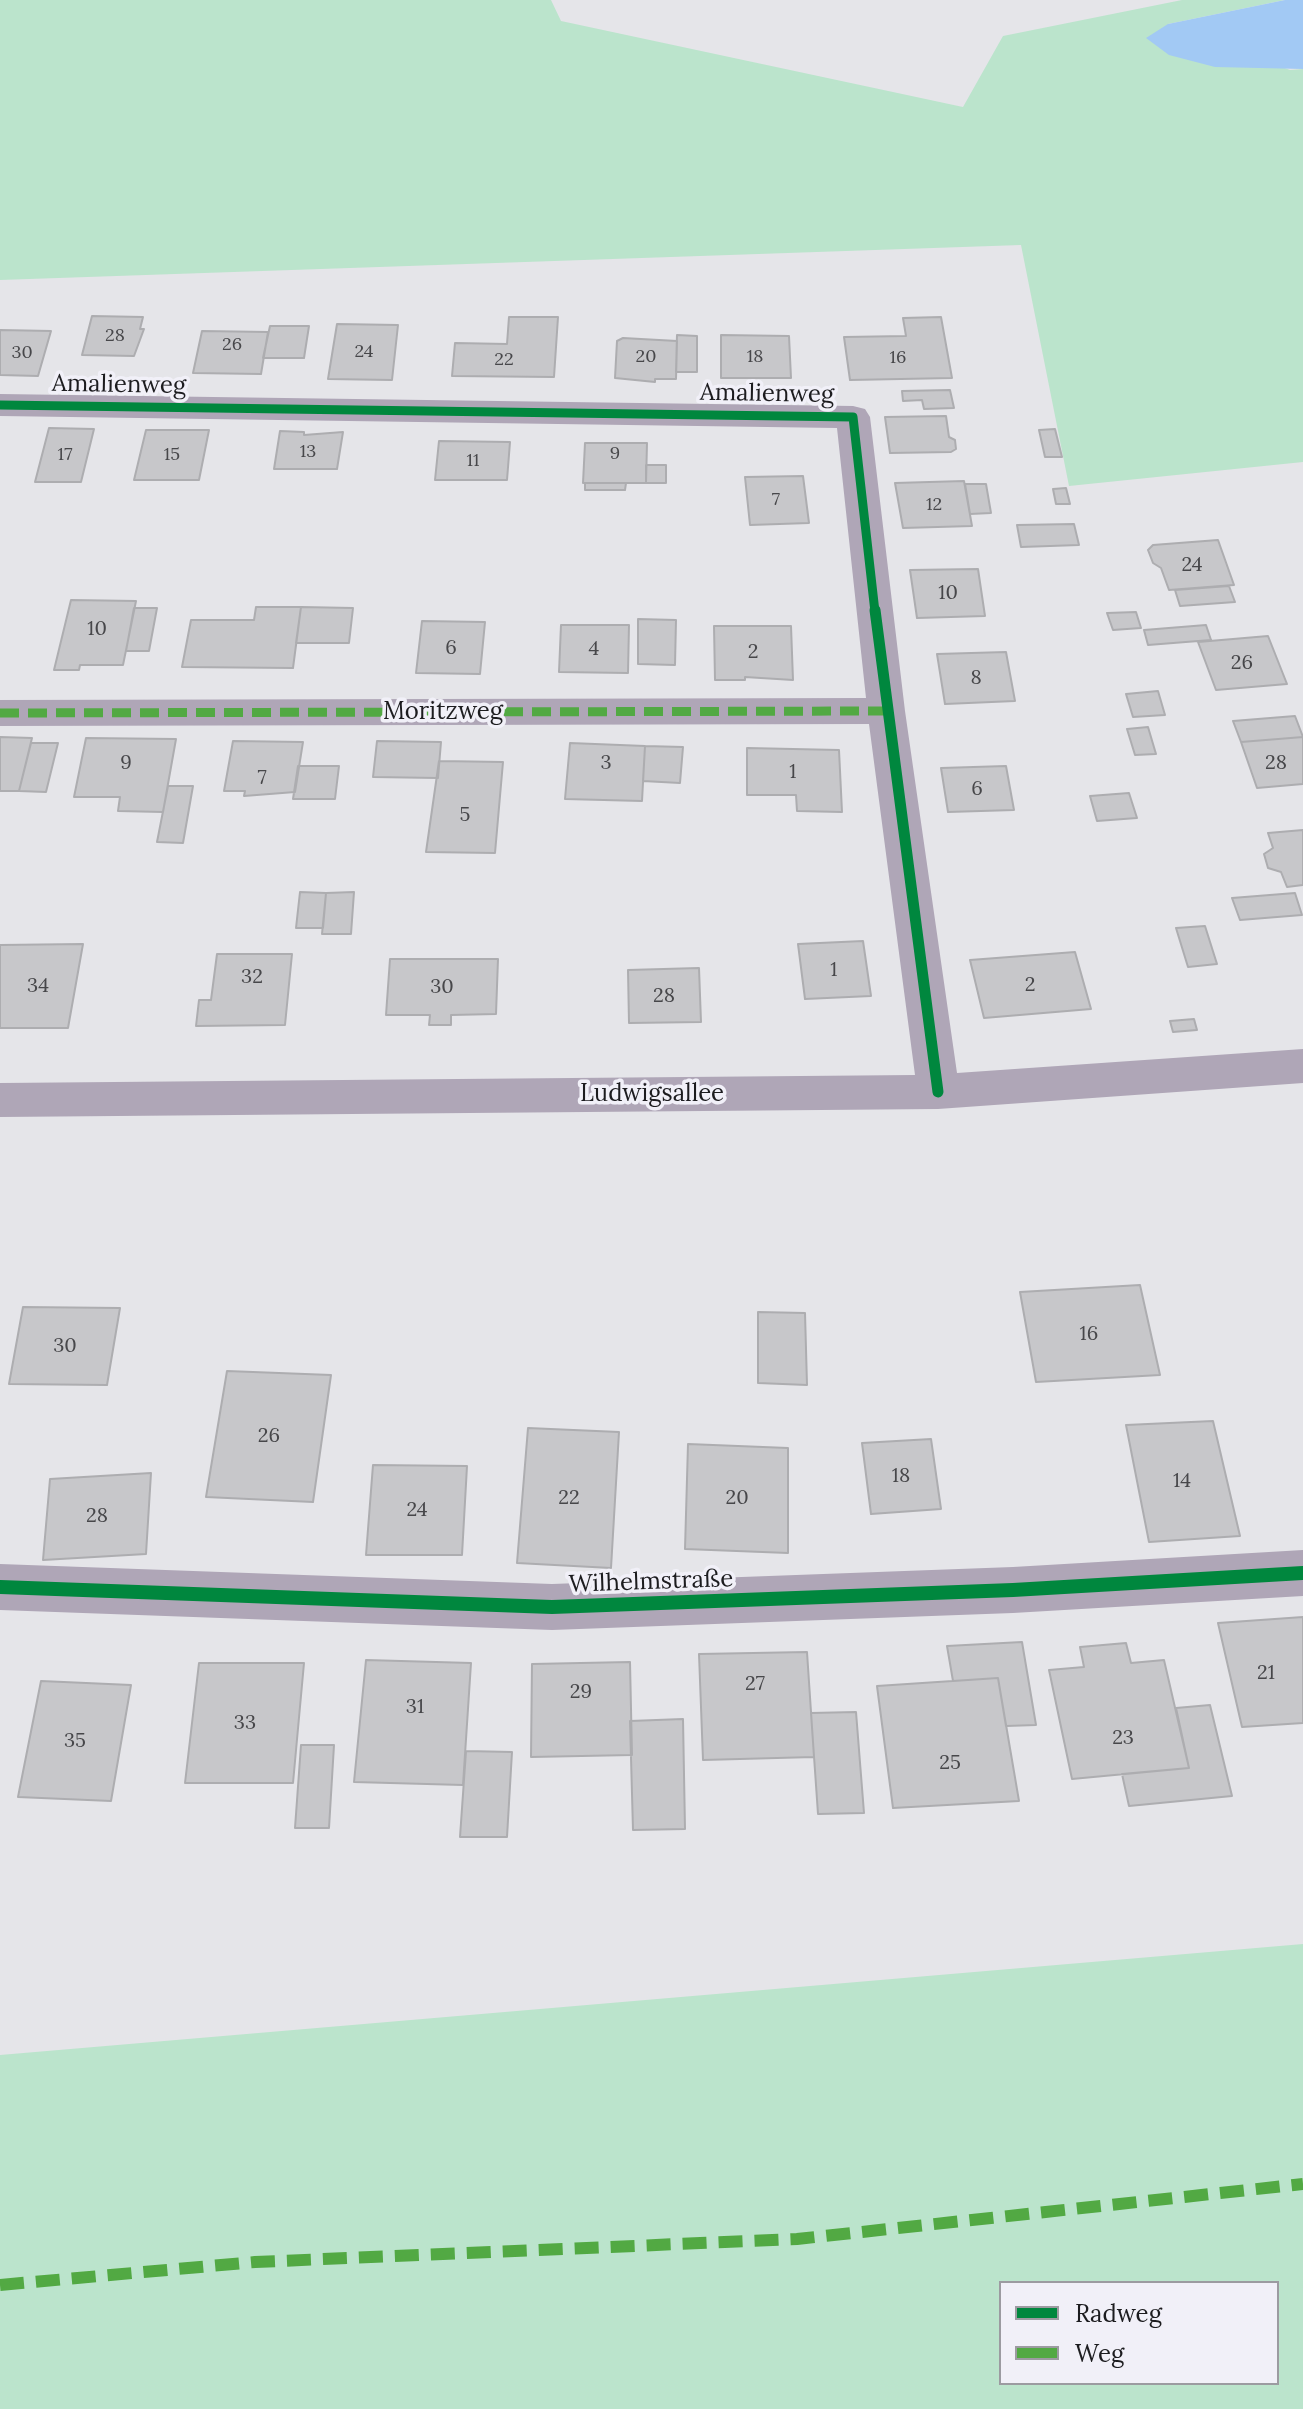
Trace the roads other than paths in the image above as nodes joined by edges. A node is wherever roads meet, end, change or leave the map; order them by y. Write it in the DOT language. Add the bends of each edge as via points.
graph roads {
  1 [pos="0,405"];
  2 [pos="886,711"];
  3 [pos="0,713"];
  4 [pos="1303,1066"];
  5 [pos="938,1092"];
  6 [pos="0,1100"];
  7 [pos="1303,1573"];
  8 [pos="0,1587"];
  1 -- 2 [label="street, Amalienweg" via="853,417"];
  2 -- 3 [label="street, Moritzweg"];
  2 -- 5 [label="street, Amalienweg"];
  4 -- 5 [label="street, Ludwigsallee"];
  5 -- 6 [label="street, Ludwigsallee"];
  7 -- 8 [label="street, Wilhelmstraße" via="552,1607"];
}
